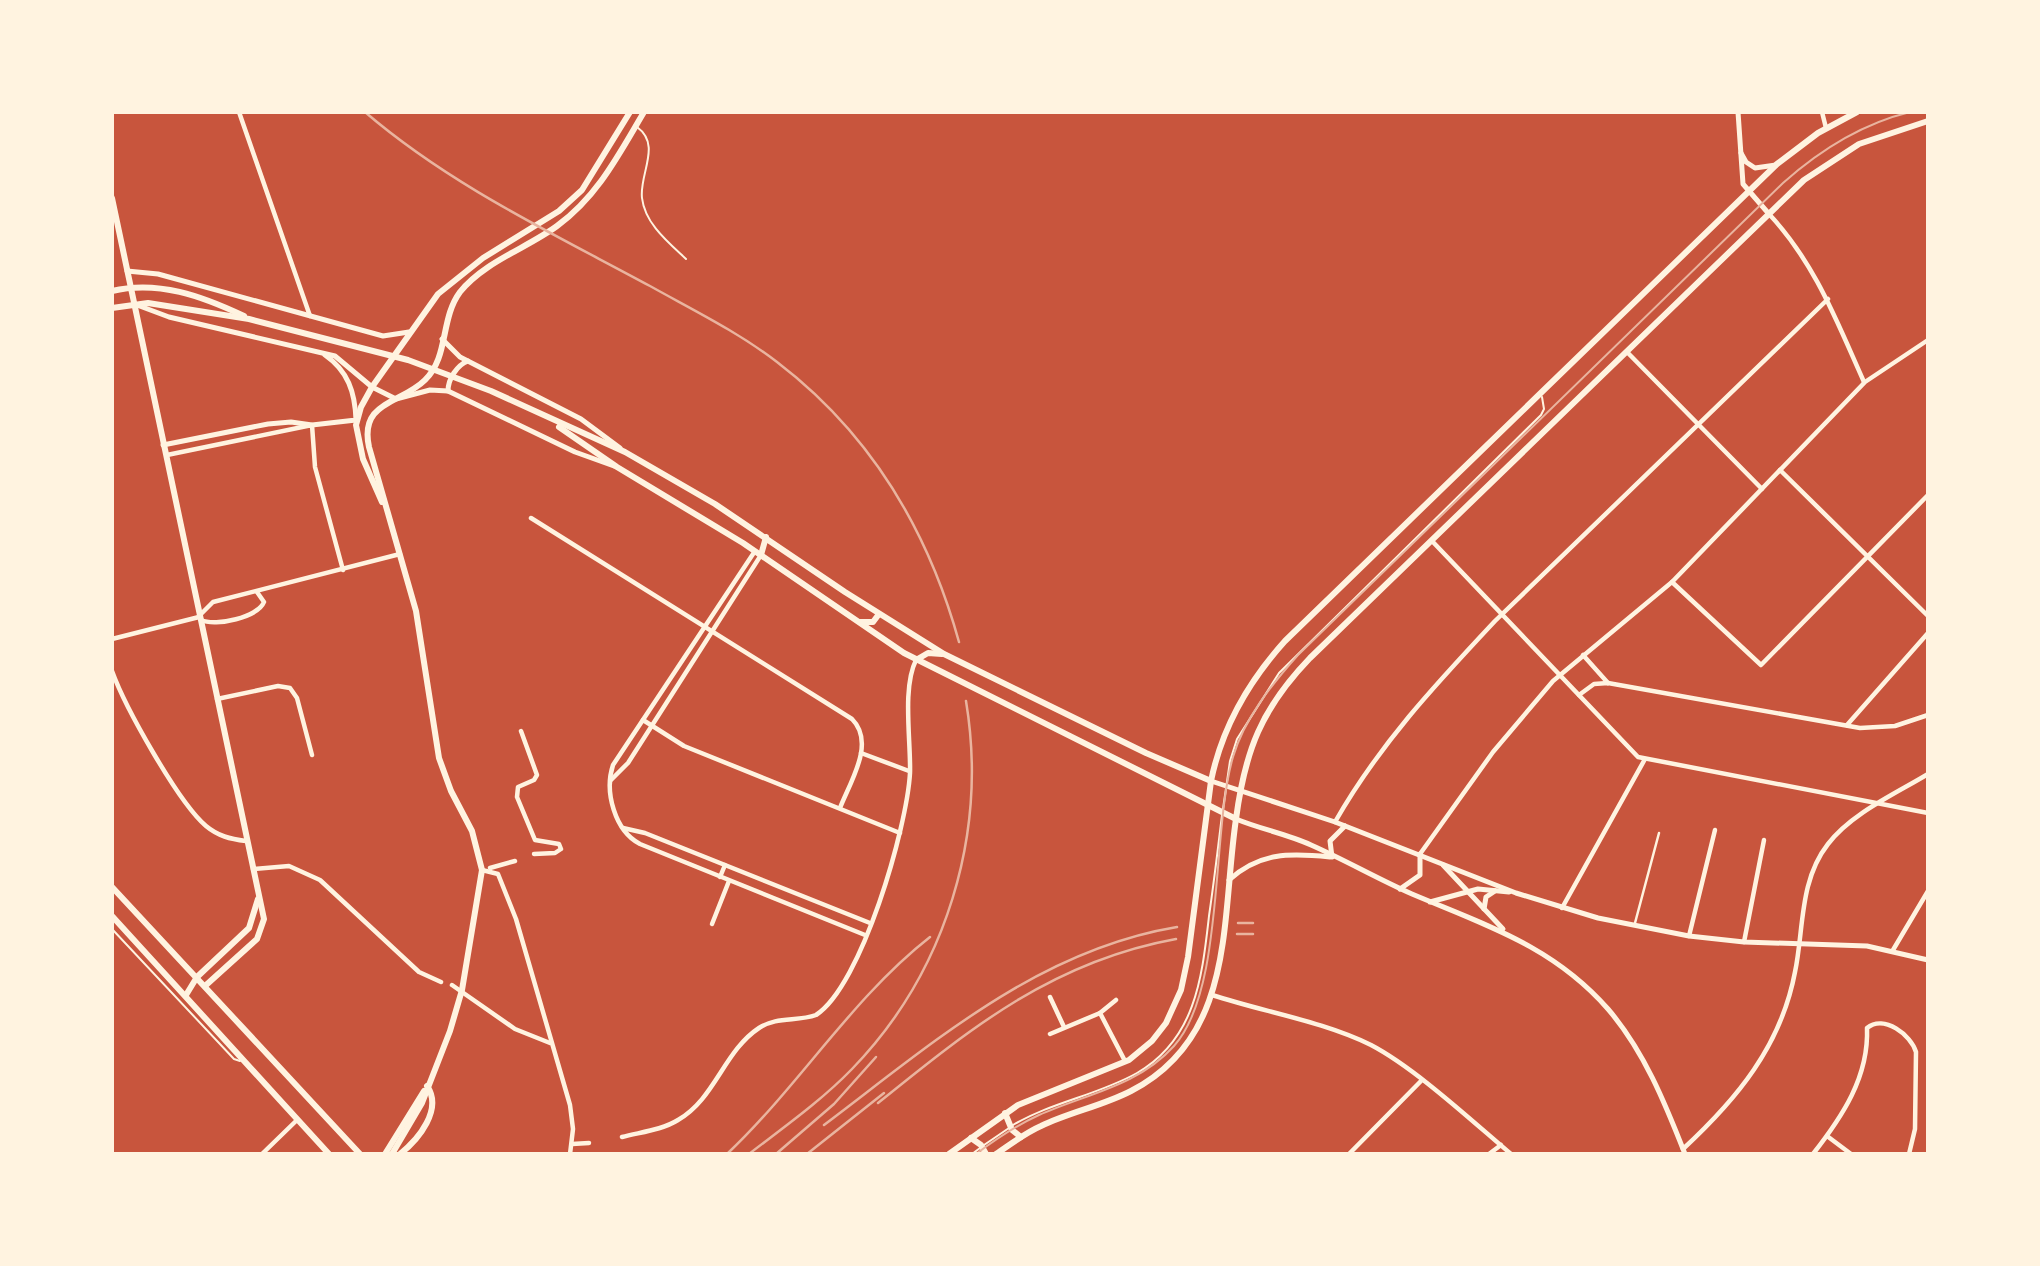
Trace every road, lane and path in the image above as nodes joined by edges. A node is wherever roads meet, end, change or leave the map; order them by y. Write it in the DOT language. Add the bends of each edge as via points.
graph roads {
  1 [pos="239,112"];
  2 [pos="630,112"];
  3 [pos="644,112"];
  4 [pos="1738,112"];
  5 [pos="1822,112"];
  6 [pos="1857,112"];
  7 [pos="1928,121"];
  8 [pos="636,126"];
  9 [pos="1826,128"];
  10 [pos="1739,147"];
  11 [pos="1777,164"];
  12 [pos="1749,193"];
  13 [pos="112,198"];
  14 [pos="1769,214"];
  15 [pos="686,259"];
  16 [pos="127,271"];
  17 [pos="130,287"];
  18 [pos="112,291"];
  19 [pos="1828,299"];
  20 [pos="134,303"];
  21 [pos="112,308"];
  22 [pos="311,316"];
  23 [pos="249,318"];
  24 [pos="409,332"];
  25 [pos="442,339"];
  26 [pos="1928,340"];
  27 [pos="1627,352"];
  28 [pos="322,354"];
  29 [pos="468,361"];
  30 [pos="1865,382"];
  31 [pos="372,387"];
  32 [pos="448,391"];
  33 [pos="1540,395"];
  34 [pos="396,399"];
  35 [pos="546,418"];
  36 [pos="356,420"];
  37 [pos="312,425"];
  38 [pos="1698,425"];
  39 [pos="163,445"];
  40 [pos="625,452"];
  41 [pos="166,455"];
  42 [pos="617,467"];
  43 [pos="1780,470"];
  44 [pos="1762,489"];
  45 [pos="1928,495"];
  46 [pos="386,509"];
  47 [pos="531,518"];
  48 [pos="766,537"];
  49 [pos="1432,541"];
  50 [pos="758,553"];
  51 [pos="400,554"];
  52 [pos="1868,557"];
  53 [pos="343,570"];
  54 [pos="1672,582"];
  55 [pos="257,592"];
  56 [pos="879,614"];
  57 [pos="1502,615"];
  58 [pos="1928,616"];
  59 [pos="199,617"];
  60 [pos="854,621"];
  61 [pos="704,626"];
  62 [pos="714,632"];
  63 [pos="1928,633"];
  64 [pos="112,639"];
  65 [pos="944,654"];
  66 [pos="1583,655"];
  67 [pos="916,660"];
  68 [pos="112,671"];
  69 [pos="1560,675"];
  70 [pos="1608,683"];
  71 [pos="1579,695"];
  72 [pos="216,699"];
  73 [pos="1928,715"];
  74 [pos="643,720"];
  75 [pos="652,726"];
  76 [pos="1846,726"];
  77 [pos="522,732"];
  78 [pos="861,753"];
  79 [pos="312,755"];
  80 [pos="1645,759"];
  81 [pos="910,771"];
  82 [pos="1928,774"];
  83 [pos="610,780"];
  84 [pos="1212,781"];
  85 [pos="1226,786"];
  86 [pos="1240,790"];
  87 [pos="1880,803"];
  88 [pos="1207,807"];
  89 [pos="840,808"];
  90 [pos="1222,813"];
  91 [pos="1928,813"];
  92 [pos="1236,819"];
  93 [pos="1335,821"];
  94 [pos="1345,825"];
  95 [pos="623,828"];
  96 [pos="1714,830"];
  97 [pos="900,833"];
  98 [pos="1659,833"];
  99 [pos="246,841"];
  100 [pos="1764,841"];
  101 [pos="534,854"];
  102 [pos="1420,854"];
  103 [pos="1332,857"];
  104 [pos="515,861"];
  105 [pos="1442,863"];
  106 [pos="725,864"];
  107 [pos="252,869"];
  108 [pos="482,870"];
  109 [pos="720,877"];
  110 [pos="1229,880"];
  111 [pos="729,881"];
  112 [pos="112,887"];
  113 [pos="1400,889"];
  114 [pos="1495,891"];
  115 [pos="1928,891"];
  116 [pos="1466,892"];
  117 [pos="1516,893"];
  118 [pos="258,898"];
  119 [pos="1430,902"];
  120 [pos="1562,908"];
  121 [pos="1485,912"];
  122 [pos="112,916"];
  123 [pos="870,923"];
  124 [pos="712,925"];
  125 [pos="1634,927"];
  126 [pos="112,929"];
  127 [pos="1505,931"];
  128 [pos="865,935"];
  129 [pos="1689,936"];
  130 [pos="1744,942"];
  131 [pos="1799,943"];
  132 [pos="1893,950"];
  133 [pos="1928,960"];
  134 [pos="197,977"];
  135 [pos="441,982"];
  136 [pos="452,985"];
  137 [pos="205,986"];
  138 [pos="462,990"];
  139 [pos="186,995"];
  140 [pos="1212,995"];
  141 [pos="1050,997"];
  142 [pos="1116,1000"];
  143 [pos="1100,1013"];
  144 [pos="1065,1027"];
  145 [pos="1050,1034"];
  146 [pos="551,1043"];
  147 [pos="1125,1062"];
  148 [pos="246,1063"];
  149 [pos="1420,1081"];
  150 [pos="427,1086"];
  151 [pos="1005,1113"];
  152 [pos="296,1120"];
  153 [pos="1010,1128"];
  154 [pos="1827,1136"];
  155 [pos="622,1137"];
  156 [pos="1021,1137"];
  157 [pos="971,1138"];
  158 [pos="589,1143"];
  159 [pos="572,1144"];
  160 [pos="1501,1145"];
  161 [pos="983,1146"];
  162 [pos="1684,1152"];
  163 [pos="262,1154"];
  164 [pos="329,1154"];
  165 [pos="360,1154"];
  166 [pos="384,1154"];
  167 [pos="392,1154"];
  168 [pos="400,1154"];
  169 [pos="570,1154"];
  170 [pos="949,1154"];
  171 [pos="972,1154"];
  172 [pos="986,1154"];
  173 [pos="996,1154"];
  174 [pos="1349,1154"];
  175 [pos="1489,1154"];
  176 [pos="1511,1154"];
  177 [pos="1813,1154"];
  178 [pos="1851,1154"];
  179 [pos="1909,1154"];
  1 -- 22 [label="street"];
  2 -- 24 [label="main road" via="591,180 573,199 455,279"];
  3 -- 8 [label="main road"];
  4 -- 10 [label="street"];
  5 -- 9 [label="street"];
  6 -- 9 [label="main road"];
  7 -- 14 [label="main road" via="1885,134 1836,157"];
  8 -- 15 [label="lane" via="649,144 644,206 660,234"];
  8 -- 25 [label="main road" via="606,177 581,206 461,292"];
  9 -- 11 [label="main road"];
  10 -- 11 [label="street" via="1751,167"];
  10 -- 12 [label="street" via="1741,176"];
  11 -- 12 [label="main road"];
  12 -- 14 [label="street"];
  12 -- 33 [label="main road"];
  13 -- 16 [label="main road"];
  14 -- 19 [label="street" via="1802,254"];
  14 -- 27 [label="main road"];
  16 -- 17 [label="main road"];
  16 -- 22 [label="street" via="158,274"];
  17 -- 18 [label="main road"];
  17 -- 20 [label="main road"];
  17 -- 23 [label="main road" via="149,286 192,296"];
  19 -- 30 [label="street"];
  19 -- 38 [label="street"];
  20 -- 21 [label="main road"];
  20 -- 23 [label="main road"];
  20 -- 28 [label="street" via="169,317"];
  20 -- 39 [label="main road"];
  22 -- 24 [label="street" via="386,337"];
  23 -- 35 [label="main road" via="436,369"];
  24 -- 31 [label="main road"];
  25 -- 29 [label="street"];
  25 -- 34 [label="main road" via="438,361 428,377"];
  26 -- 30 [label="street"];
  27 -- 38 [label="street"];
  27 -- 49 [label="main road"];
  28 -- 31 [label="street" via="339,359"];
  28 -- 36 [label="street" via="339,366 349,382"];
  29 -- 32 [label="street" via="459,366"];
  29 -- 40 [label="street" via="581,419"];
  30 -- 43 [label="street"];
  31 -- 34 [label="street"];
  31 -- 36 [label="main road"];
  32 -- 34 [label="street" via="430,390"];
  32 -- 42 [label="street" via="575,452"];
  33 -- 84 [label="main road" via="1278,650 1229,722"];
  33 -- 85 [label="lane" via="1545,406 1541,415 1279,673 1237,739"];
  34 -- 46 [label="main road" via="376,412 367,428"];
  35 -- 40 [label="main road"];
  35 -- 42 [label="main road"];
  36 -- 37 [label="street"];
  36 -- 46 [label="main road" via="366,469"];
  37 -- 39 [label="street" via="268,424"];
  37 -- 41 [label="street"];
  37 -- 53 [label="street" via="315,467"];
  38 -- 44 [label="street"];
  38 -- 57 [label="street"];
  39 -- 41 [label="main road"];
  40 -- 48 [label="main road"];
  41 -- 59 [label="main road"];
  42 -- 50 [label="main road"];
  43 -- 44 [label="street"];
  43 -- 52 [label="street"];
  44 -- 54 [label="street"];
  45 -- 52 [label="street"];
  46 -- 51 [label="main road"];
  47 -- 61 [label="street"];
  48 -- 50 [label="main road"];
  48 -- 56 [label="main road"];
  49 -- 57 [label="street"];
  49 -- 86 [label="main road" via="1285,686 1252,743"];
  50 -- 60 [label="main road"];
  50 -- 61 [label="street"];
  50 -- 62 [label="street"];
  51 -- 53 [label="street"];
  51 -- 108 [label="main road" via="419,627 439,758 475,837"];
  52 -- 54 [label="street" via="1761,665"];
  52 -- 58 [label="street"];
  53 -- 55 [label="street"];
  54 -- 66 [label="street"];
  55 -- 59 [label="street" via="213,603"];
  55 -- 59 [label="street" via="263,605 255,612 214,623"];
  56 -- 60 [label="main road" via="869,623"];
  56 -- 65 [label="main road"];
  57 -- 69 [label="street"];
  57 -- 93 [label="street" via="1375,756"];
  59 -- 64 [label="street"];
  59 -- 72 [label="main road"];
  60 -- 67 [label="main road"];
  61 -- 62 [label="street"];
  61 -- 74 [label="street"];
  62 -- 75 [label="street"];
  62 -- 78 [label="street" via="852,719 863,735"];
  63 -- 76 [label="street"];
  65 -- 67 [label="main road" via="925,654"];
  65 -- 84 [label="main road"];
  66 -- 69 [label="street"];
  66 -- 70 [label="street"];
  67 -- 81 [label="street" via="910,685"];
  67 -- 88 [label="main road"];
  68 -- 99 [label="street" via="143,732 194,813 217,834"];
  69 -- 71 [label="street"];
  69 -- 102 [label="street" via="1493,752"];
  70 -- 71 [label="street" via="1594,684"];
  70 -- 76 [label="street"];
  71 -- 80 [label="street"];
  72 -- 79 [label="street" via="278,686 290,688 298,698"];
  72 -- 99 [label="main road"];
  73 -- 76 [label="street" via="1885,727"];
  74 -- 75 [label="street"];
  74 -- 83 [label="street" via="613,765"];
  75 -- 83 [label="street" via="619,775"];
  75 -- 89 [label="street" via="684,746"];
  77 -- 101 [label="street" via="537,775 518,788 517,797 535,840 556,843 561,849"];
  78 -- 81 [label="street"];
  78 -- 89 [label="street"];
  80 -- 87 [label="street"];
  80 -- 120 [label="street"];
  81 -- 97 [label="street"];
  82 -- 87 [label="street"];
  83 -- 95 [label="street" via="612,802"];
  84 -- 85 [label="street"];
  84 -- 88 [label="main road"];
  85 -- 86 [label="street"];
  85 -- 90 [label="lane"];
  86 -- 92 [label="main road"];
  86 -- 93 [label="street"];
  87 -- 91 [label="street"];
  87 -- 131 [label="street" via="1840,832 1819,858 1803,904"];
  88 -- 90 [label="main road"];
  88 -- 147 [label="main road" via="1181,990 1157,1035"];
  89 -- 97 [label="street"];
  90 -- 92 [label="main road"];
  90 -- 153 [label="lane" via="1202,972 1180,1033 1163,1055 1138,1072"];
  92 -- 103 [label="street" via="1309,844"];
  92 -- 110 [label="main road"];
  93 -- 94 [label="street"];
  94 -- 102 [label="street"];
  94 -- 103 [label="street" via="1330,841"];
  95 -- 106 [label="street"];
  95 -- 109 [label="street" via="640,844"];
  96 -- 129 [label="street"];
  97 -- 123 [label="street"];
  98 -- 125 [label="street"];
  99 -- 107 [label="main road"];
  100 -- 130 [label="street"];
  102 -- 105 [label="street"];
  102 -- 113 [label="street" via="1420,875"];
  103 -- 110 [label="street" via="1276,855 1251,863"];
  103 -- 113 [label="street"];
  104 -- 108 [label="street"];
  105 -- 116 [label="street"];
  105 -- 117 [label="street"];
  106 -- 109 [label="street"];
  106 -- 123 [label="street"];
  107 -- 118 [label="main road"];
  107 -- 135 [label="street" via="289,866 320,880 419,972"];
  108 -- 138 [label="main road"];
  108 -- 146 [label="street" via="494,871 505,887"];
  109 -- 111 [label="street"];
  110 -- 140 [label="main road"];
  111 -- 124 [label="street"];
  111 -- 128 [label="street"];
  112 -- 134 [label="main road"];
  113 -- 119 [label="street"];
  114 -- 116 [label="street"];
  114 -- 117 [label="street"];
  114 -- 121 [label="street" via="1485,900"];
  115 -- 132 [label="street"];
  116 -- 119 [label="street"];
  116 -- 121 [label="street"];
  117 -- 120 [label="street"];
  118 -- 134 [label="main road" via="249,928"];
  118 -- 137 [label="main road" via="264,919 261,932"];
  119 -- 127 [label="street"];
  120 -- 125 [label="street"];
  121 -- 127 [label="street"];
  122 -- 139 [label="main road"];
  123 -- 128 [label="street"];
  125 -- 129 [label="street"];
  126 -- 148 [label="lane" via="234,1059"];
  127 -- 162 [label="street" via="1574,976 1612,1014 1647,1066"];
  128 -- 155 [label="street" via="842,983 821,1011 760,1027 740,1045 687,1114 666,1126"];
  129 -- 130 [label="street"];
  130 -- 131 [label="street"];
  131 -- 132 [label="street"];
  131 -- 162 [label="street" via="1790,994 1764,1057 1732,1101"];
  132 -- 133 [label="street"];
  134 -- 137 [label="main road"];
  134 -- 139 [label="main road"];
  136 -- 138 [label="street"];
  137 -- 165 [label="main road"];
  138 -- 146 [label="street" via="515,1029"];
  138 -- 150 [label="main road"];
  139 -- 148 [label="main road"];
  140 -- 149 [label="street" via="1367,1043"];
  140 -- 156 [label="main road" via="1193,1039 1156,1076 1121,1096"];
  141 -- 144 [label="street"];
  142 -- 143 [label="street"];
  143 -- 144 [label="street"];
  143 -- 147 [label="street"];
  144 -- 145 [label="street"];
  146 -- 159 [label="street" via="570,1105"];
  147 -- 151 [label="main road"];
  148 -- 152 [label="main road"];
  149 -- 160 [label="street"];
  149 -- 174 [label="street"];
  150 -- 166 [label="main road"];
  150 -- 167 [label="main road"];
  150 -- 168 [label="main road" via="433,1110"];
  151 -- 153 [label="main road"];
  151 -- 157 [label="main road"];
  152 -- 163 [label="street"];
  152 -- 164 [label="main road"];
  153 -- 156 [label="main road"];
  153 -- 161 [label="lane"];
  154 -- 177 [label="street"];
  154 -- 178 [label="street"];
  154 -- 179 [label="street" via="1863,1068 1867,1028 1887,1023 1912,1041 1916,1052 1915,1129"];
  156 -- 173 [label="main road"];
  157 -- 161 [label="main road"];
  157 -- 170 [label="main road"];
  158 -- 159 [label="street"];
  159 -- 169 [label="street"];
  160 -- 175 [label="street"];
  160 -- 176 [label="street"];
  161 -- 171 [label="lane"];
  161 -- 172 [label="main road"];
}
